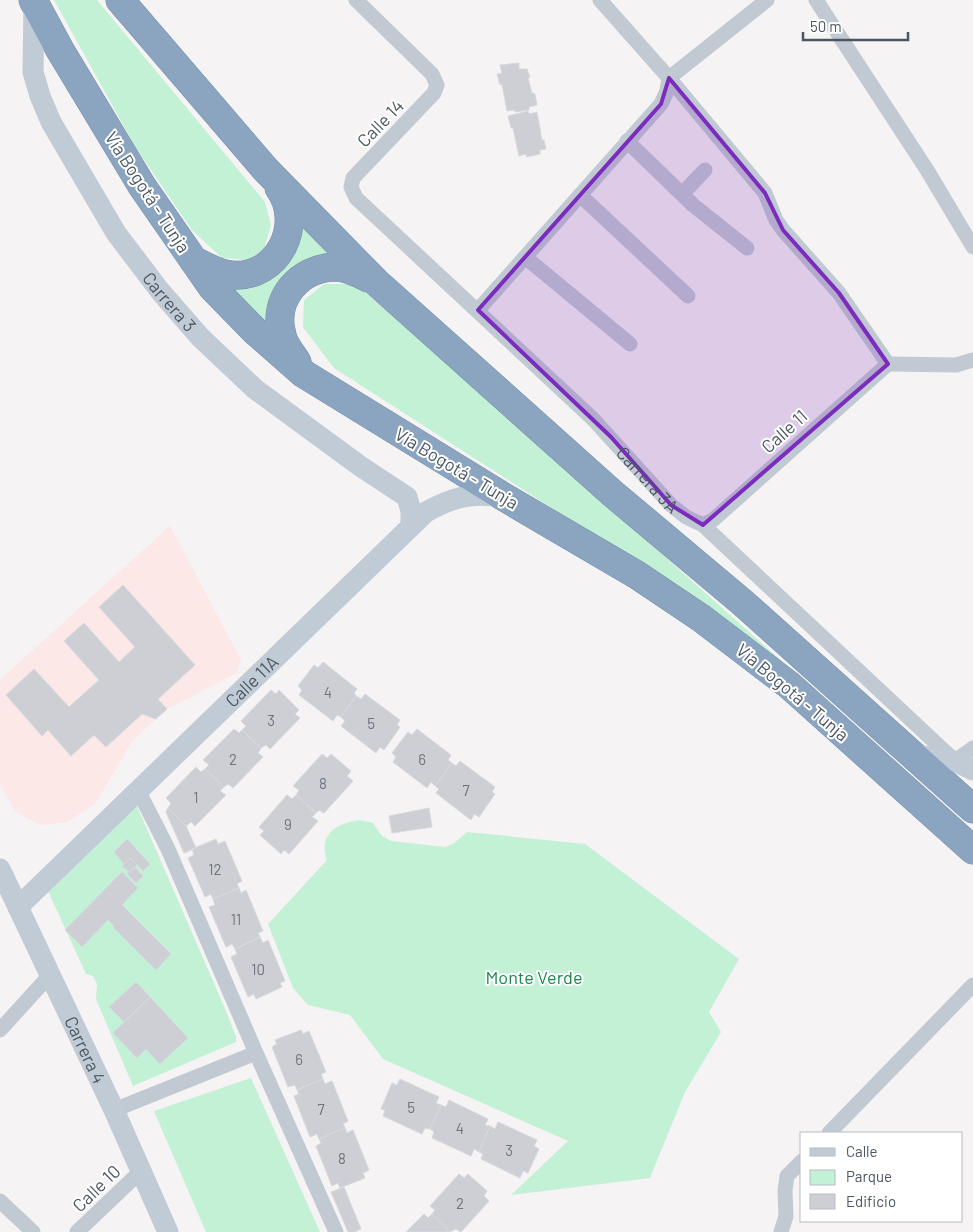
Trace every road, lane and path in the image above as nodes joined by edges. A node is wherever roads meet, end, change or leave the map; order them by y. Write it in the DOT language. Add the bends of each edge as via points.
graph roads {
  1 [pos="120,0"];
  2 [pos="356,0"];
  3 [pos="600,0"];
  4 [pos="767,0"];
  5 [pos="816,0"];
  6 [pos="33,1"];
  7 [pos="669,78"];
  8 [pos="627,141"];
  9 [pos="266,170"];
  10 [pos="705,170"];
  11 [pos="351,187"];
  12 [pos="682,194"];
  13 [pos="580,195"];
  14 [pos="973,246"];
  15 [pos="747,248"];
  16 [pos="525,257"];
  17 [pos="193,260"];
  18 [pos="376,282"];
  19 [pos="688,296"];
  20 [pos="478,310"];
  21 [pos="630,344"];
  22 [pos="973,360"];
  23 [pos="888,364"];
  24 [pos="304,374"];
  25 [pos="504,498"];
  26 [pos="411,525"];
  27 [pos="703,525"];
  28 [pos="973,748"];
  29 [pos="911,754"];
  30 [pos="964,766"];
  31 [pos="138,790"];
  32 [pos="973,809"];
  33 [pos="973,850"];
  34 [pos="0,869"];
  35 [pos="18,907"];
  36 [pos="50,975"];
  37 [pos="973,984"];
  38 [pos="0,1030"];
  39 [pos="256,1052"];
  40 [pos="114,1110"];
  41 [pos="830,1132"];
  42 [pos="800,1163"];
  43 [pos="140,1172"];
  44 [pos="0,1201"];
  45 [pos="33,1232"];
  46 [pos="77,1232"];
  47 [pos="168,1232"];
  48 [pos="336,1232"];
  49 [pos="781,1232"];
  1 -- 9 [label="highway, Vía Bogotá - Tunja"];
  2 -- 11 [label="street, Calle 14" via="432,74 437,85 434,93 353,178"];
  3 -- 7 [label="street"];
  4 -- 7 [label="street"];
  5 -- 14 [label="street"];
  6 -- 17 [label="highway, Vía Bogotá - Tunja" via="142,186"];
  6 -- 26 [label="street, Carrera 3" via="34,72 40,96 50,122 116,234 200,337 255,389 407,497"];
  7 -- 8 [label="street" via="661,104"];
  7 -- 23 [label="street" via="765,193 783,230 839,294"];
  8 -- 12 [label="street"];
  8 -- 13 [label="street"];
  9 -- 17 [label="highway" via="285,196 290,214 289,233 282,250 269,264 252,273 233,275 215,271"];
  9 -- 18 [label="highway, Vía Bogotá - Tunja"];
  10 -- 12 [label="street"];
  11 -- 20 [label="street, Carrera 3A" via="356,198"];
  12 -- 15 [label="street"];
  13 -- 16 [label="street"];
  13 -- 19 [label="street"];
  16 -- 20 [label="street"];
  16 -- 21 [label="street"];
  17 -- 24 [label="highway, Vía Bogotá - Tunja" via="212,287"];
  18 -- 24 [label="highway" via="357,272 337,267 316,269 298,279 286,295 280,315 282,336"];
  18 -- 29 [label="highway, Vía Bogotá - Tunja"];
  20 -- 27 [label="street, Carrera 3A" via="611,437 671,505"];
  22 -- 23 [label="street" via="956,364"];
  23 -- 27 [label="street, Calle 11"];
  24 -- 25 [label="highway, Vía Bogotá - Tunja"];
  25 -- 26 [label="street, Calle 11A" via="484,494 464,496 444,502"];
  25 -- 33 [label="highway, Vía Bogotá - Tunja" via="637,576 701,618 782,679"];
  26 -- 31 [label="street, Calle 11A"];
  27 -- 30 [label="street, Carrera 3A"];
  28 -- 30 [label="street"];
  29 -- 30 [label="street"];
  29 -- 32 [label="highway, Vía Bogotá - Tunja"];
  31 -- 35 [label="street, Calle 11A"];
  31 -- 39 [label="street" via="168,849"];
  34 -- 35 [label="street, Carrera 4"];
  35 -- 36 [label="street, Carrera 4"];
  36 -- 38 [label="street"];
  36 -- 40 [label="street, Carrera 4"];
  37 -- 41 [label="street"];
  39 -- 40 [label="street"];
  39 -- 48 [label="street"];
  40 -- 43 [label="street, Carrera 4"];
  42 -- 49 [label="street" via="787,1176 786,1216"];
  43 -- 46 [label="street, Calle 10"];
  43 -- 47 [label="street, Carrera 4"];
  44 -- 45 [label="street"];
}
